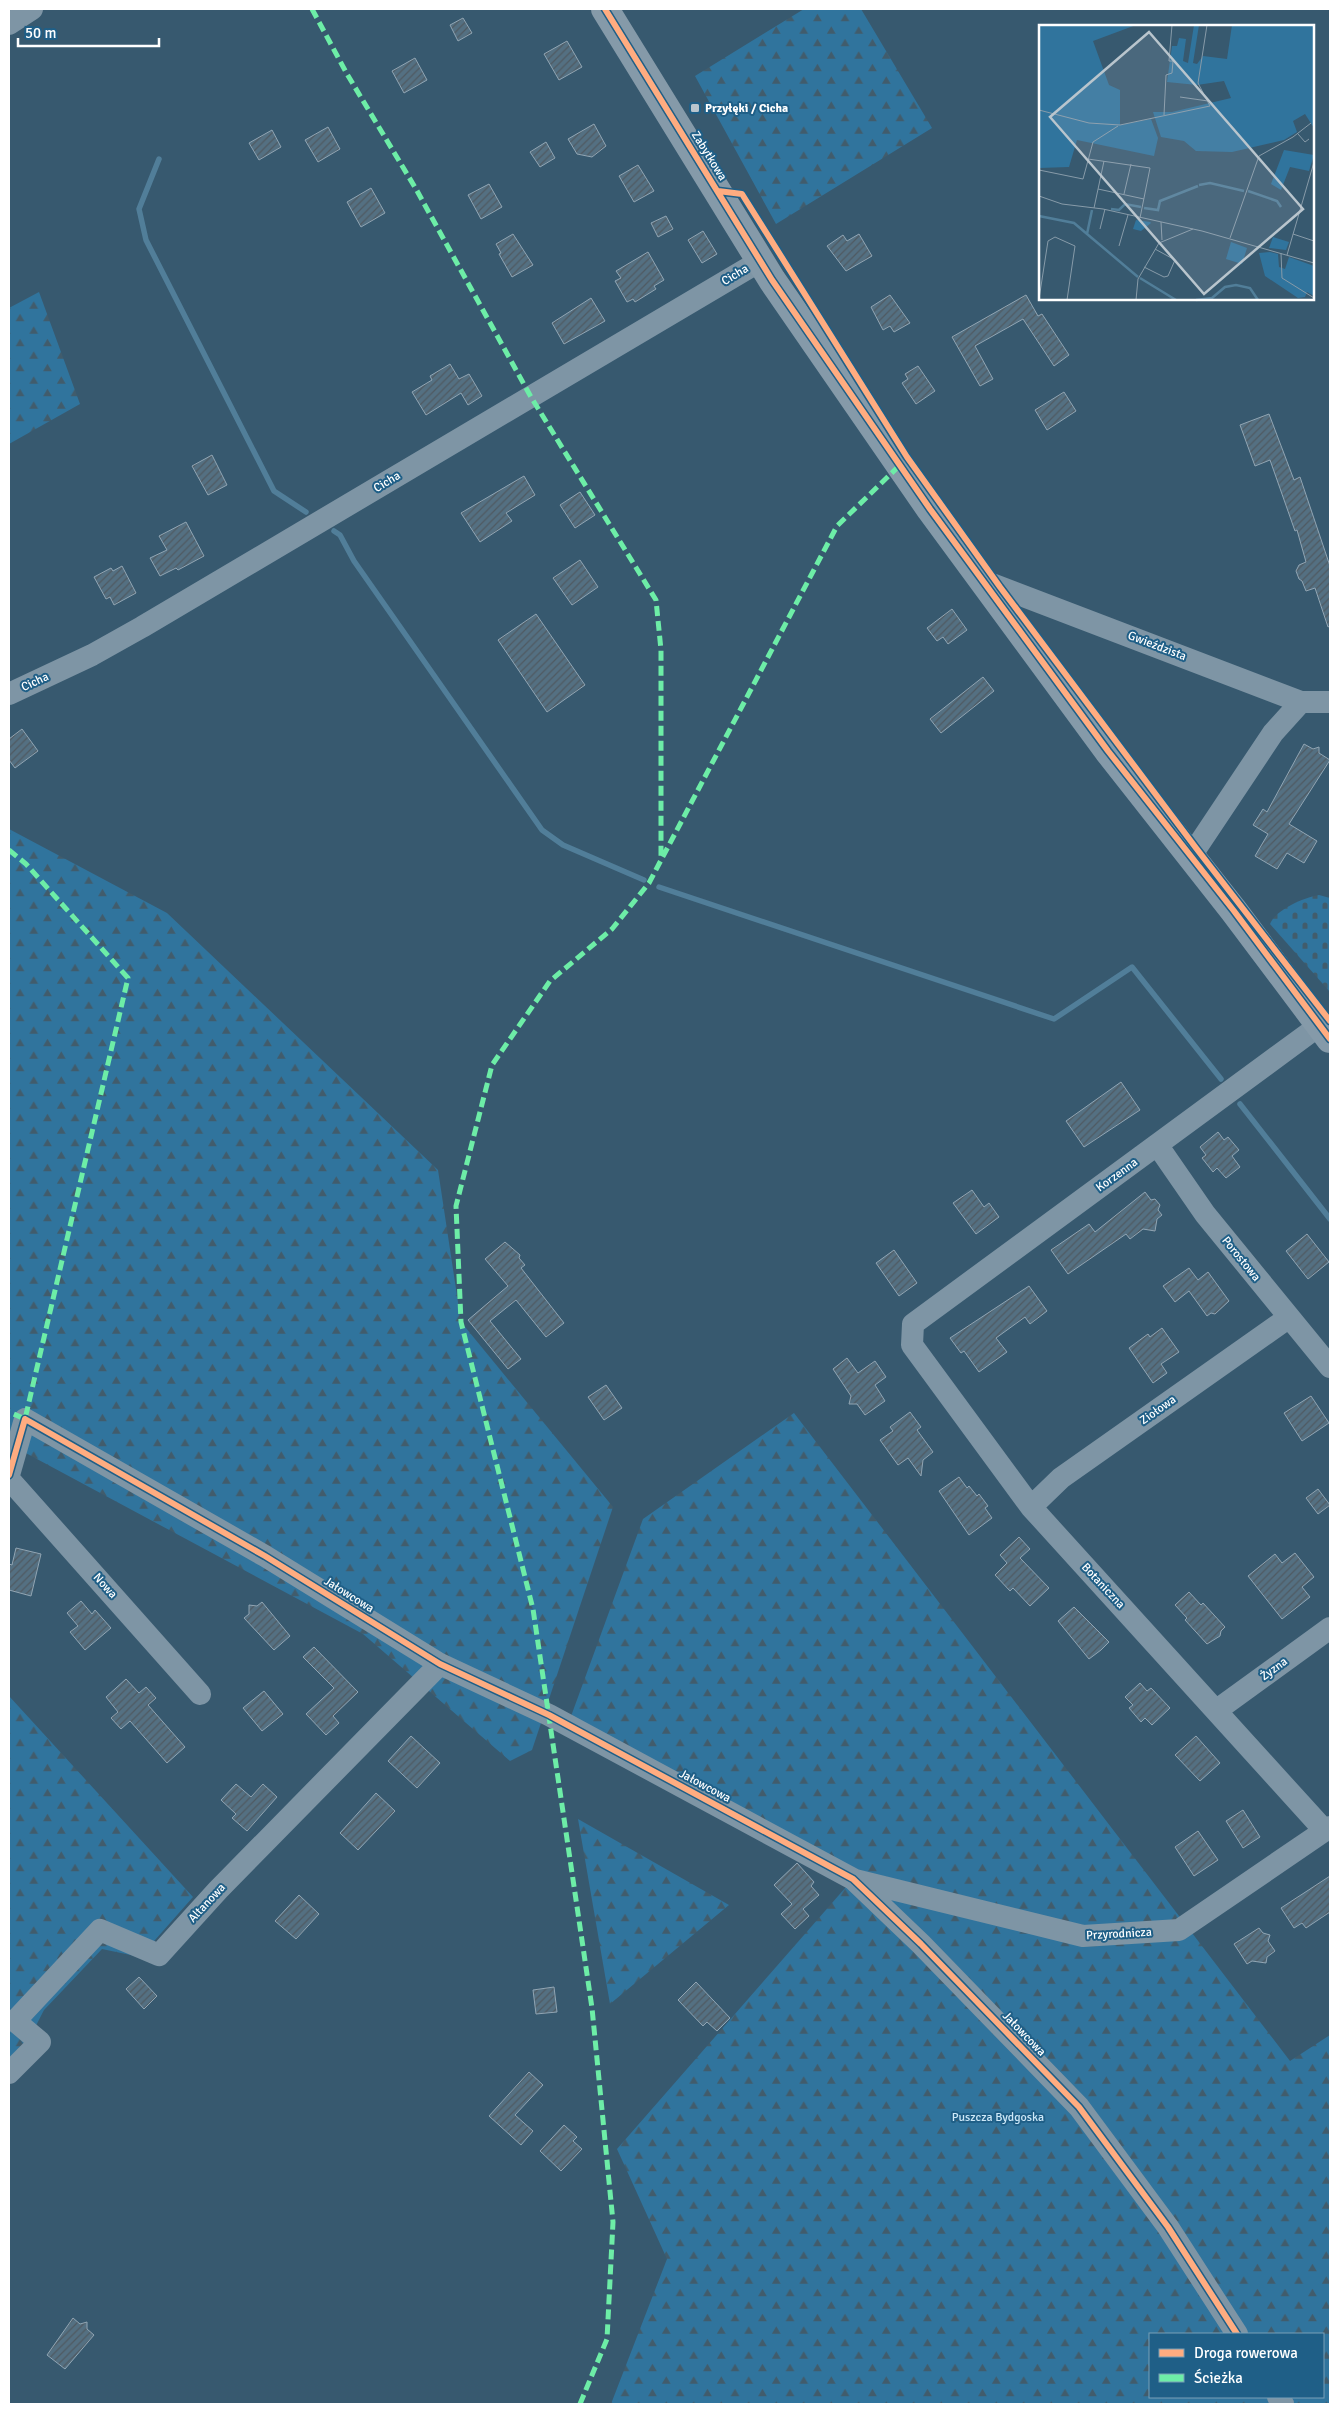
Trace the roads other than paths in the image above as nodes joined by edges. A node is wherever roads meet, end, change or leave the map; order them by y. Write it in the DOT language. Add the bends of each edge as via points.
graph roads {
  1 [pos="32,9"];
  2 [pos="605,9"];
  3 [pos="9,24"];
  4 [pos="760,260"];
  5 [pos="984,581"];
  6 [pos="9,694"];
  7 [pos="1301,702"];
  8 [pos="1330,702"];
  9 [pos="1191,856"];
  10 [pos="1325,1032"];
  11 [pos="1158,1146"];
  12 [pos="1288,1318"];
  13 [pos="913,1324"];
  14 [pos="1330,1367"];
  15 [pos="9,1475"];
  16 [pos="9,1479"];
  17 [pos="1031,1507"];
  18 [pos="1330,1628"];
  19 [pos="440,1664"];
  20 [pos="200,1694"];
  21 [pos="1217,1710"];
  22 [pos="1327,1829"];
  23 [pos="853,1879"];
  24 [pos="9,2073"];
  25 [pos="1236,2333"];
  1 -- 3 [label="street"];
  2 -- 4 [label="street, Zabytkowa"];
  4 -- 5 [label="street, Zabytkowa" via="930,509"];
  4 -- 6 [label="street, Cicha" via="142,627 92,655"];
  5 -- 7 [label="street, Gwieździsta"];
  5 -- 9 [label="street, Zabytkowa" via="1108,751"];
  7 -- 8 [label="street, Gwieździsta"];
  7 -- 9 [label="street" via="1273,733"];
  9 -- 10 [label="street, Zabytkowa"];
  10 -- 11 [label="street, Korzenna"];
  11 -- 12 [label="street, Porostowa" via="1205,1214"];
  11 -- 13 [label="street, Korzenna"];
  12 -- 14 [label="street, Porostowa"];
  12 -- 17 [label="street, Ziołowa" via="1061,1478"];
  13 -- 17 [label="street, Botaniczna" via="912,1345"];
  15 -- 19 [label="street, Jałowcowa" via="25,1419 265,1556"];
  16 -- 20 [label="street, Nowa"];
  17 -- 21 [label="street, Botaniczna"];
  18 -- 21 [label="street, Żyzna"];
  19 -- 23 [label="street, Jałowcowa" via="549,1715"];
  19 -- 24 [label="street, Altanowa" via="218,1890 159,1955 100,1930 16,2021 40,2042"];
  21 -- 22 [label="street, Botaniczna"];
  22 -- 23 [label="street, Przyrodnicza" via="1179,1930 1083,1936"];
  23 -- 25 [label="street, Jałowcowa" via="1079,2106 1168,2227"];
}
